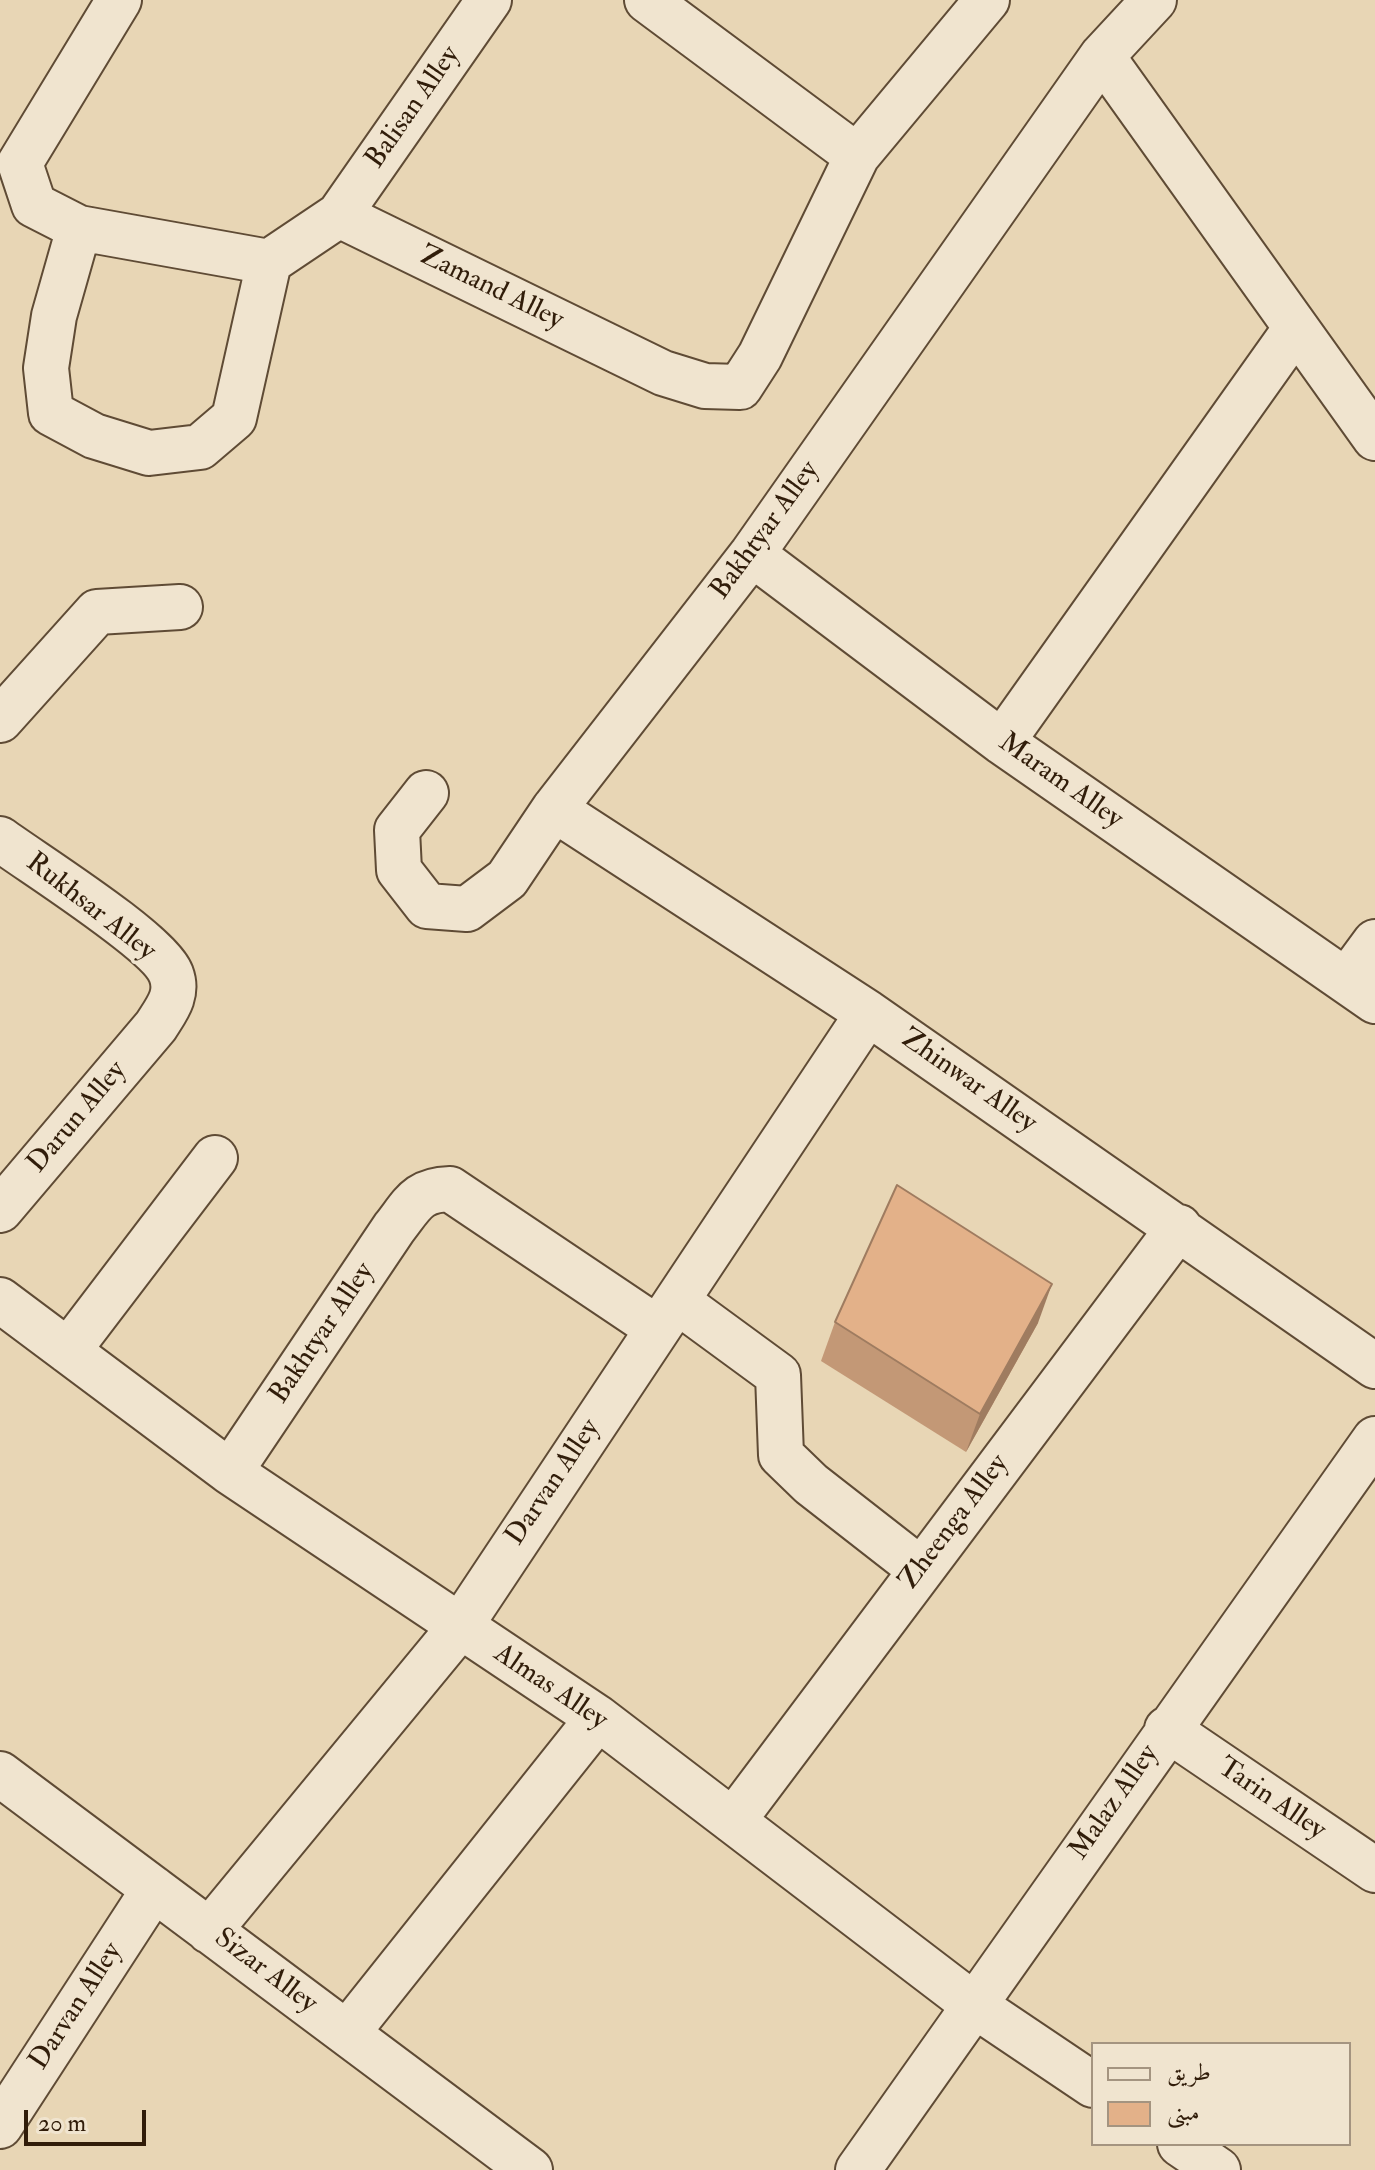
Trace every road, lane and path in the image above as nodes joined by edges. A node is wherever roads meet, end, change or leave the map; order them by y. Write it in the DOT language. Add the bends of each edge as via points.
graph roads {
  1 [pos="119,0"];
  2 [pos="489,0"];
  3 [pos="647,0"];
  4 [pos="987,0"];
  5 [pos="1154,0"];
  6 [pos="1102,56"];
  7 [pos="857,156"];
  8 [pos="339,215"];
  9 [pos="79,228"];
  10 [pos="269,262"];
  11 [pos="1296,328"];
  12 [pos="1375,438"];
  13 [pos="752,554"];
  14 [pos="180,607"];
  15 [pos="0,720"];
  16 [pos="1002,742"];
  17 [pos="426,793"];
  18 [pos="554,809"];
  19 [pos="0,839"];
  20 [pos="1375,942"];
  21 [pos="1361,990"];
  22 [pos="868,1013"];
  23 [pos="156,1026"];
  24 [pos="215,1158"];
  25 [pos="0,1210"];
  26 [pos="1179,1227"];
  27 [pos="0,1300"];
  28 [pos="667,1314"];
  29 [pos="68,1351"];
  30 [pos="1375,1366"];
  31 [pos="1375,1439"];
  32 [pos="230,1472"];
  33 [pos="920,1569"];
  34 [pos="459,1628"];
  35 [pos="598,1718"];
  36 [pos="1167,1729"];
  37 [pos="0,1774"];
  38 [pos="733,1821"];
  39 [pos="1375,1870"];
  40 [pos="154,1889"];
  41 [pos="209,1931"];
  42 [pos="974,2005"];
  43 [pos="347,2033"];
  44 [pos="1091,2084"];
  45 [pos="0,2126"];
  46 [pos="1183,2146"];
  47 [pos="503,2162"];
  48 [pos="858,2170"];
  49 [pos="1218,2170"];
  1 -- 9 [label="street" via="20,163 34,205"];
  2 -- 8 [label="street, Balisan Alley"];
  3 -- 7 [label="street"];
  4 -- 7 [label="street, Zamand Alley"];
  5 -- 6 [label="street, Bakhtyar Alley"];
  6 -- 11 [label="street"];
  6 -- 13 [label="street, Bakhtyar Alley"];
  7 -- 8 [label="street, Zamand Alley" via="740,387 705,386 663,373"];
  8 -- 10 [label="street"];
  9 -- 10 [label="street"];
  9 -- 10 [label="street" via="48,355 51,413 94,436 149,453 200,447 234,418"];
  11 -- 12 [label="street"];
  11 -- 16 [label="street"];
  13 -- 16 [label="street, Maram Alley"];
  13 -- 18 [label="street, Bakhtyar Alley"];
  14 -- 15 [label="street" via="97,612"];
  16 -- 21 [label="street, Maram Alley"];
  17 -- 18 [label="street, Bakhtyar Alley" via="397,830 399,870 427,906 467,909 507,879"];
  18 -- 22 [label="street, Zhinwar Alley"];
  19 -- 23 [label="street, Rukhsar Alley" via="144,943 171,973 173,999"];
  20 -- 21 [label="street"];
  22 -- 26 [label="street, Zhinwar Alley"];
  22 -- 28 [label="street, Darvan Alley"];
  23 -- 25 [label="street, Darun Alley"];
  24 -- 29 [label="street"];
  26 -- 30 [label="street, Zhinwar Alley"];
  26 -- 33 [label="street, Zheenga Alley"];
  27 -- 29 [label="street, Almas Alley"];
  28 -- 32 [label="street, Bakhtyar Alley" via="450,1189 430,1190 418,1197"];
  28 -- 33 [label="street" via="778,1375 781,1455"];
  28 -- 34 [label="street, Darvan Alley"];
  29 -- 32 [label="street, Almas Alley"];
  31 -- 36 [label="street, Malaz Alley"];
  32 -- 34 [label="street, Almas Alley"];
  33 -- 38 [label="street, Zheenga Alley"];
  34 -- 35 [label="street, Almas Alley"];
  34 -- 41 [label="street, Darvan Alley"];
  35 -- 38 [label="street, Almas Alley"];
  35 -- 43 [label="street"];
  36 -- 39 [label="street, Tarin Alley"];
  36 -- 42 [label="street, Malaz Alley"];
  37 -- 40 [label="street, Sizar Alley"];
  38 -- 42 [label="street, Almas Alley"];
  40 -- 41 [label="street, Sizar Alley"];
  40 -- 45 [label="street, Darvan Alley"];
  41 -- 43 [label="street, Sizar Alley"];
  42 -- 44 [label="street, Almas Alley"];
  42 -- 48 [label="street, Malaz Alley"];
  43 -- 47 [label="street, Sizar Alley"];
  46 -- 49 [label="street"];
}
